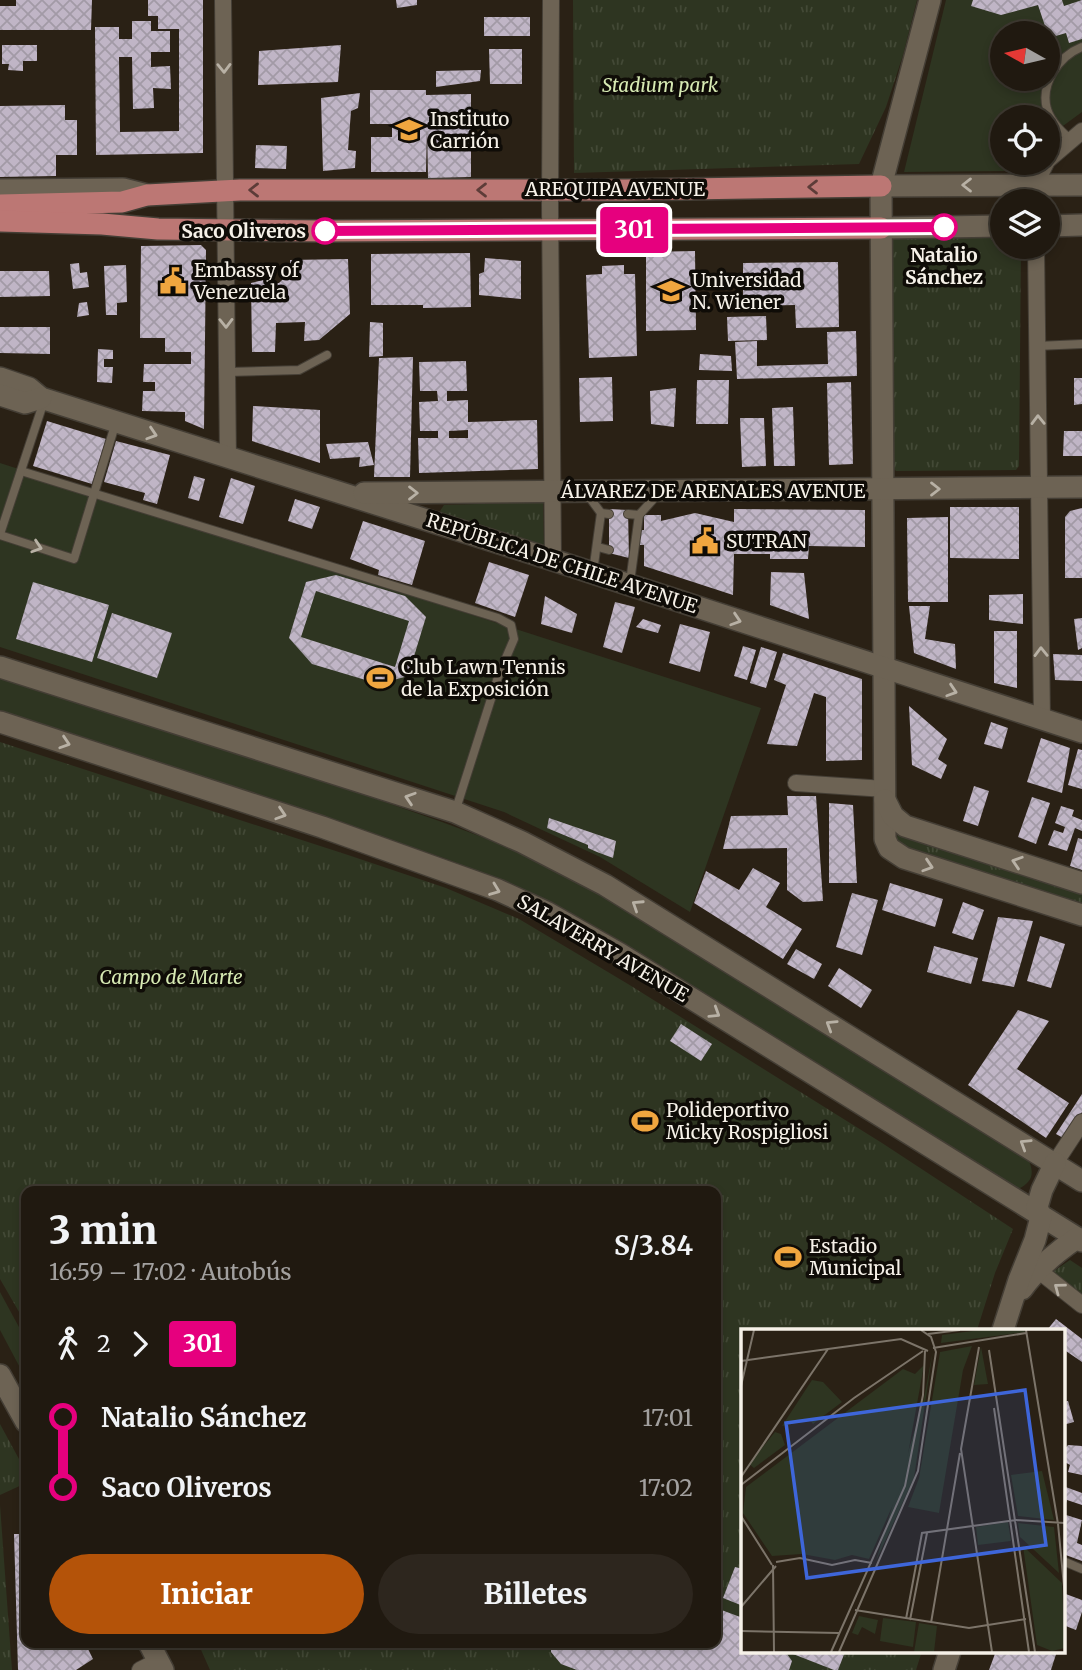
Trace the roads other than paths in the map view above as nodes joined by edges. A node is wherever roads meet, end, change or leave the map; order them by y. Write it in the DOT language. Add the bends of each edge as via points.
graph roads {
  1 [pos="223,0"];
  2 [pos="551,0"];
  3 [pos="930,0"];
  4 [pos="1082,47"];
  5 [pos="1076,135"];
  6 [pos="1060,149"];
  7 [pos="1082,185"];
  8 [pos="881,186"];
  9 [pos="1058,189"];
  10 [pos="0,190"];
  11 [pos="225,190"];
  12 [pos="550,190"];
  13 [pos="990,191"];
  14 [pos="147,195"];
  15 [pos="0,205"];
  16 [pos="0,221"];
  17 [pos="1082,225"];
  18 [pos="990,226"];
  19 [pos="1060,226"];
  20 [pos="881,228"];
  21 [pos="158,229"];
  22 [pos="225,230"];
  23 [pos="551,231"];
  24 [pos="0,232"];
  25 [pos="1036,259"];
  26 [pos="1082,344"];
  27 [pos="1037,345"];
  28 [pos="327,355"];
  29 [pos="227,373"];
  30 [pos="0,379"];
  31 [pos="0,395"];
  32 [pos="43,399"];
  33 [pos="116,422"];
  34 [pos="228,459"];
  35 [pos="21,471"];
  36 [pos="1082,487"];
  37 [pos="1040,488"];
  38 [pos="883,489"];
  39 [pos="660,491"];
  40 [pos="554,492"];
  41 [pos="585,492"];
  42 [pos="94,494"];
  43 [pos="345,494"];
  44 [pos="628,514"];
  45 [pos="639,515"];
  46 [pos="0,535"];
  47 [pos="598,547"];
  48 [pos="609,550"];
  49 [pos="553,560"];
  50 [pos="593,573"];
  51 [pos="630,585"];
  52 [pos="0,667"];
  53 [pos="884,669"];
  54 [pos="1042,720"];
  55 [pos="0,722"];
  56 [pos="1082,732"];
  57 [pos="796,783"];
  58 [pos="885,795"];
  59 [pos="455,812"];
  60 [pos="905,826"];
  61 [pos="898,856"];
  62 [pos="1082,883"];
  63 [pos="1082,915"];
  64 [pos="1082,1122"];
  65 [pos="1055,1163"];
  66 [pos="1082,1181"];
  67 [pos="1041,1217"];
  68 [pos="1079,1240"];
  69 [pos="1032,1266"];
  70 [pos="1082,1305"];
  71 [pos="1004,1329"];
  72 [pos="0,1375"];
  73 [pos="21,1413"];
  74 [pos="1064,1561"];
  75 [pos="1082,1569"];
  76 [pos="950,1652"];
  77 [pos="944,1670"];
  1 -- 11 [label="street, one-way"];
  2 -- 12 [label="street"];
  3 -- 8 [label="main road"];
  4 -- 5 [label="lane" via="1063,58 1047,92 1047,110 1059,129"];
  5 -- 6 [label="street"];
  7 -- 9 [label="main road, AREQUIPA AVENUE"];
  8 -- 12 [label="main road, AREQUIPA AVENUE, one-way"];
  13 -- 8 [label="main road, AREQUIPA AVENUE, one-way"];
  8 -- 20 [label="main road"];
  10 -- 14 [label="main road, AREQUIPA AVENUE" via="114,189"];
  12 -- 11 [label="main road, AREQUIPA AVENUE, one-way"];
  11 -- 14 [label="main road, AREQUIPA AVENUE"];
  11 -- 22 [label="street"];
  12 -- 23 [label="street"];
  14 -- 15 [label="main road, AREQUIPA AVENUE" via="122,202"];
  16 -- 21 [label="main road, AREQUIPA AVENUE"];
  17 -- 19 [label="main road"];
  18 -- 20 [label="main road, AREQUIPA AVENUE"];
  20 -- 23 [label="main road, AREQUIPA AVENUE"];
  20 -- 38 [label="main road"];
  21 -- 22 [label="main road, AREQUIPA AVENUE"];
  21 -- 24 [label="main road, AREQUIPA AVENUE"];
  22 -- 23 [label="main road, AREQUIPA AVENUE"];
  22 -- 29 [label="street, one-way"];
  23 -- 40 [label="street"];
  25 -- 27 [label="street"];
  26 -- 27 [label="lane"];
  37 -- 27 [label="street, one-way"];
  28 -- 29 [label="lane" via="299,370"];
  29 -- 34 [label="street"];
  30 -- 32 [label="main road" via="29,388"];
  31 -- 32 [label="main road" via="24,403"];
  32 -- 33 [label="main road, REPÚBLICA DE CHILE AVENUE"];
  32 -- 35 [label="lane"];
  33 -- 34 [label="main road, REPÚBLICA DE CHILE AVENUE, one-way"];
  33 -- 42 [label="lane"];
  34 -- 43 [label="main road, REPÚBLICA DE CHILE AVENUE"];
  35 -- 42 [label="lane"];
  35 -- 46 [label="lane"];
  36 -- 37 [label="main road, ÁLVAREZ DE ARENALES AVENUE"];
  38 -- 37 [label="main road, ÁLVAREZ DE ARENALES AVENUE, one-way"];
  54 -- 37 [label="street, one-way"];
  38 -- 39 [label="main road, ÁLVAREZ DE ARENALES AVENUE"];
  38 -- 53 [label="main road"];
  39 -- 41 [label="main road, ÁLVAREZ DE ARENALES AVENUE"];
  39 -- 45 [label="lane"];
  40 -- 41 [label="main road, ÁLVAREZ DE ARENALES AVENUE"];
  43 -- 40 [label="main road, ÁLVAREZ DE ARENALES AVENUE, one-way"];
  40 -- 49 [label="street"];
  41 -- 47 [label="lane" via="605,513"];
  46 -- 42 [label="lane, one-way" via="74,559"];
  42 -- 59 [label="lane" via="510,625 513,639"];
  43 -- 49 [label="main road, REPÚBLICA DE CHILE AVENUE"];
  44 -- 45 [label="lane"];
  45 -- 51 [label="lane"];
  47 -- 48 [label="lane"];
  47 -- 50 [label="lane"];
  49 -- 50 [label="main road, REPÚBLICA DE CHILE AVENUE"];
  50 -- 51 [label="main road, REPÚBLICA DE CHILE AVENUE"];
  51 -- 53 [label="main road, REPÚBLICA DE CHILE AVENUE, one-way"];
  59 -- 52 [label="main road, one-way"];
  53 -- 54 [label="main road, REPÚBLICA DE CHILE AVENUE, one-way"];
  53 -- 58 [label="main road"];
  54 -- 56 [label="main road, REPÚBLICA DE CHILE AVENUE"];
  55 -- 67 [label="main road, SALAVERRY AVENUE, one-way" via="323,827 546,912"];
  57 -- 58 [label="street"];
  58 -- 60 [label="main road" via="893,816"];
  58 -- 61 [label="main road" via="885,839"];
  65 -- 59 [label="main road, one-way" via="605,884"];
  60 -- 61 [label="main road" via="894,843"];
  62 -- 60 [label="main road, one-way"];
  61 -- 63 [label="main road, one-way"];
  64 -- 65 [label="street"];
  65 -- 66 [label="main road"];
  65 -- 67 [label="main road" via="1037,1207"];
  67 -- 68 [label="main road, SALAVERRY AVENUE"];
  67 -- 69 [label="main road"];
  68 -- 69 [label="main road"];
  70 -- 69 [label="street, one-way"];
  69 -- 71 [label="main road"];
  72 -- 73 [label="main road"];
  74 -- 75 [label="lane"];
  76 -- 77 [label="main road"];
}
